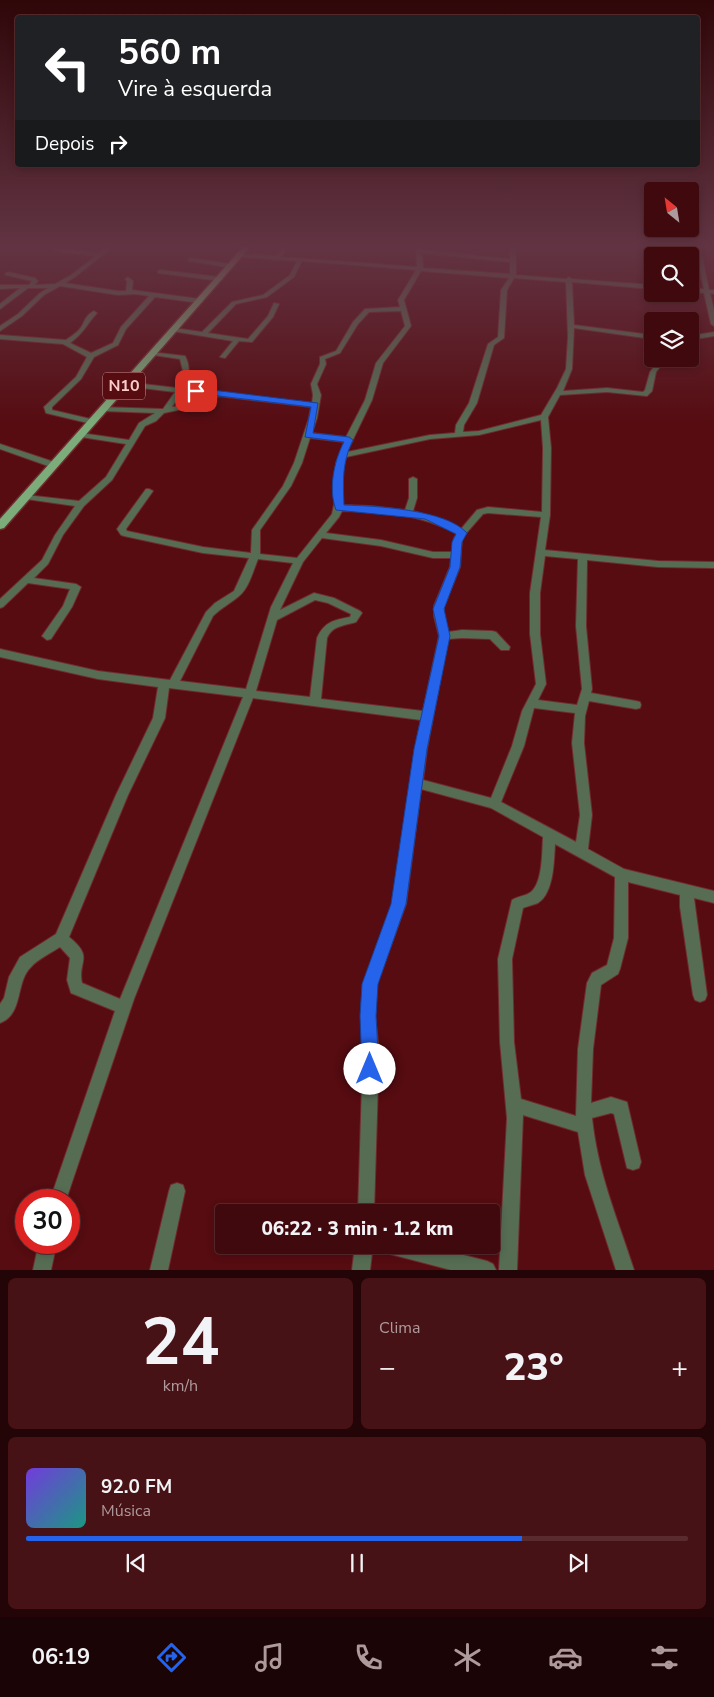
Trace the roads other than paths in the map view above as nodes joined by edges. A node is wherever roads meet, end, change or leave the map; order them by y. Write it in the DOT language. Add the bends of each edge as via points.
graph roads {
  1 [pos="30,305"];
  2 [pos="144,305"];
  3 [pos="196,305"];
  4 [pos="232,305"];
  5 [pos="275,305"];
  6 [pos="403,305"];
  7 [pos="503,305"];
  8 [pos="570,305"];
  9 [pos="404,309"];
  10 [pos="94,313"];
  11 [pos="713,316"];
  12 [pos="714,324"];
  13 [pos="570,326"];
  14 [pos="0,329"];
  15 [pos="174,330"];
  16 [pos="204,334"];
  17 [pos="714,334"];
  18 [pos="644,336"];
  19 [pos="699,336"];
  20 [pos="0,337"];
  21 [pos="238,339"];
  22 [pos="67,342"];
  23 [pos="153,353"];
  24 [pos="91,356"];
  25 [pos="223,357"];
  26 [pos="657,367"];
  27 [pos="126,384"];
  28 [pos="180,389"];
  29 [pos="217,393"];
  30 [pos="558,393"];
  31 [pos="315,405"];
  32 [pos="103,409"];
  33 [pos="164,410"];
  34 [pos="544,417"];
  35 [pos="92,422"];
  36 [pos="459,434"];
  37 [pos="81,435"];
  38 [pos="308,435"];
  39 [pos="349,440"];
  40 [pos="130,442"];
  41 [pos="0,446"];
  42 [pos="342,455"];
  43 [pos="54,465"];
  44 [pos="413,480"];
  45 [pos="149,490"];
  46 [pos="26,497"];
  47 [pos="81,504"];
  48 [pos="339,508"];
  49 [pos="408,513"];
  50 [pos="546,515"];
  51 [pos="0,526"];
  52 [pos="462,533"];
  53 [pos="320,535"];
  54 [pos="542,553"];
  55 [pos="456,554"];
  56 [pos="255,555"];
  57 [pos="583,558"];
  58 [pos="299,561"];
  59 [pos="714,565"];
  60 [pos="28,580"];
  61 [pos="0,605"];
  62 [pos="273,618"];
  63 [pos="47,636"];
  64 [pos="444,636"];
  65 [pos="505,647"];
  66 [pos="0,653"];
  67 [pos="169,683"];
  68 [pos="250,693"];
  69 [pos="586,696"];
  70 [pos="315,701"];
  71 [pos="532,703"];
  72 [pos="636,705"];
  73 [pos="582,710"];
  74 [pos="427,716"];
  75 [pos="416,783"];
  76 [pos="494,804"];
  77 [pos="549,836"];
  78 [pos="581,852"];
  79 [pos="622,874"];
  80 [pos="687,891"];
  81 [pos="714,897"];
  82 [pos="61,939"];
  83 [pos="700,995"];
  84 [pos="125,1008"];
  85 [pos="0,1016"];
  86 [pos="515,1105"];
  87 [pos="586,1120"];
  88 [pos="633,1162"];
  89 [pos="62,1189"];
  90 [pos="177,1191"];
  91 [pos="366,1204"];
  92 [pos="45,1254"];
  93 [pos="363,1254"];
  94 [pos="425,1254"];
  95 [pos="42,1270"];
  96 [pos="159,1270"];
  97 [pos="361,1270"];
  98 [pos="487,1270"];
  99 [pos="508,1270"];
  100 [pos="625,1270"];
  1 -- 14 [label="street"];
  2 -- 24 [label="street" via="124,328 116,344"];
  3 -- 15 [label="main road, N10"];
  4 -- 16 [label="street"];
  5 -- 21 [label="street" via="252,340"];
  6 -- 9 [label="street"];
  7 -- 36 [label="street" via="500,338 491,344 473,403 460,425"];
  8 -- 13 [label="street"];
  9 -- 31 [label="street" via="367,310 355,322 338,352 322,358 323,364 314,384"];
  9 -- 39 [label="street" via="408,326 381,359 371,392"];
  10 -- 22 [label="street" via="86,320 86,326"];
  11 -- 12 [label="street"];
  13 -- 18 [label="street"];
  13 -- 30 [label="street" via="568,370"];
  15 -- 16 [label="street"];
  15 -- 23 [label="main road, N10"];
  16 -- 21 [label="street"];
  17 -- 19 [label="street"];
  20 -- 22 [label="street"];
  21 -- 25 [label="street"];
  22 -- 24 [label="street" via="67,346"];
  23 -- 27 [label="main road, N10"];
  23 -- 28 [label="street" via="184,358 187,371"];
  24 -- 35 [label="street" via="79,378 48,409"];
  26 -- 30 [label="street" via="644,394 607,390"];
  27 -- 28 [label="street"];
  27 -- 32 [label="main road, N10"];
  28 -- 29 [label="street"];
  28 -- 33 [label="street"];
  29 -- 31 [label="street"];
  29 -- 33 [label="street" via="202,408"];
  30 -- 34 [label="street"];
  31 -- 38 [label="street"];
  32 -- 33 [label="street"];
  32 -- 35 [label="main road, N10"];
  33 -- 40 [label="street" via="142,425"];
  34 -- 36 [label="street" via="479,433"];
  34 -- 50 [label="street"];
  35 -- 37 [label="main road, N10"];
  36 -- 42 [label="street" via="430,436"];
  37 -- 40 [label="street"];
  37 -- 43 [label="main road, N10"];
  38 -- 39 [label="street"];
  38 -- 56 [label="street" via="287,486 256,530"];
  39 -- 42 [label="street"];
  40 -- 47 [label="street" via="109,478"];
  41 -- 43 [label="street"];
  42 -- 48 [label="street" via="338,472"];
  43 -- 46 [label="main road, N10"];
  44 -- 49 [label="street" via="413,498"];
  45 -- 56 [label="street" via="122,532 203,550"];
  46 -- 47 [label="street"];
  46 -- 51 [label="main road, N10"];
  47 -- 60 [label="street" via="50,554"];
  48 -- 49 [label="street"];
  48 -- 53 [label="street"];
  49 -- 52 [label="street" via="427,516"];
  50 -- 52 [label="street" via="482,511"];
  50 -- 54 [label="street"];
  52 -- 55 [label="street"];
  53 -- 55 [label="street" via="381,543 433,555"];
  53 -- 58 [label="street"];
  54 -- 57 [label="street"];
  54 -- 71 [label="street" via="535,593 540,684"];
  55 -- 64 [label="street" via="455,567 439,609"];
  56 -- 58 [label="street"];
  56 -- 67 [label="street" via="237,593 209,614"];
  57 -- 59 [label="street"];
  57 -- 69 [label="street" via="581,626"];
  58 -- 62 [label="street"];
  60 -- 61 [label="street"];
  60 -- 63 [label="street" via="76,587"];
  62 -- 68 [label="street"];
  62 -- 70 [label="street" via="314,596 337,602 356,613 354,620 333,623 325,629"];
  64 -- 65 [label="street" via="492,635"];
  64 -- 74 [label="street"];
  66 -- 67 [label="street" via="98,675"];
  67 -- 68 [label="street"];
  67 -- 82 [label="street" via="159,718 122,795"];
  68 -- 70 [label="street"];
  68 -- 84 [label="street"];
  69 -- 72 [label="street"];
  69 -- 73 [label="street"];
  70 -- 74 [label="street"];
  71 -- 73 [label="street"];
  71 -- 76 [label="street"];
  73 -- 78 [label="street" via="578,743 586,815"];
  74 -- 75 [label="street"];
  75 -- 76 [label="street"];
  75 -- 91 [label="street" via="399,904 370,984"];
  76 -- 77 [label="street"];
  77 -- 78 [label="street"];
  77 -- 86 [label="street" via="547,865 540,890 535,896 517,904 505,958 507,1042"];
  78 -- 79 [label="street"];
  79 -- 80 [label="street"];
  79 -- 87 [label="street" via="621,938 616,964 594,983 588,1017 584,1069"];
  80 -- 81 [label="street"];
  80 -- 83 [label="street"];
  82 -- 84 [label="street" via="77,954 76,988"];
  82 -- 85 [label="street" via="25,962 14,982 11,1001"];
  84 -- 89 [label="street"];
  86 -- 87 [label="street"];
  86 -- 99 [label="street"];
  87 -- 88 [label="street" via="611,1104 621,1108"];
  87 -- 100 [label="street" via="593,1172"];
  90 -- 96 [label="street"];
  92 -- 95 [label="street"];
  93 -- 97 [label="street"];
  94 -- 98 [label="street"];
}
